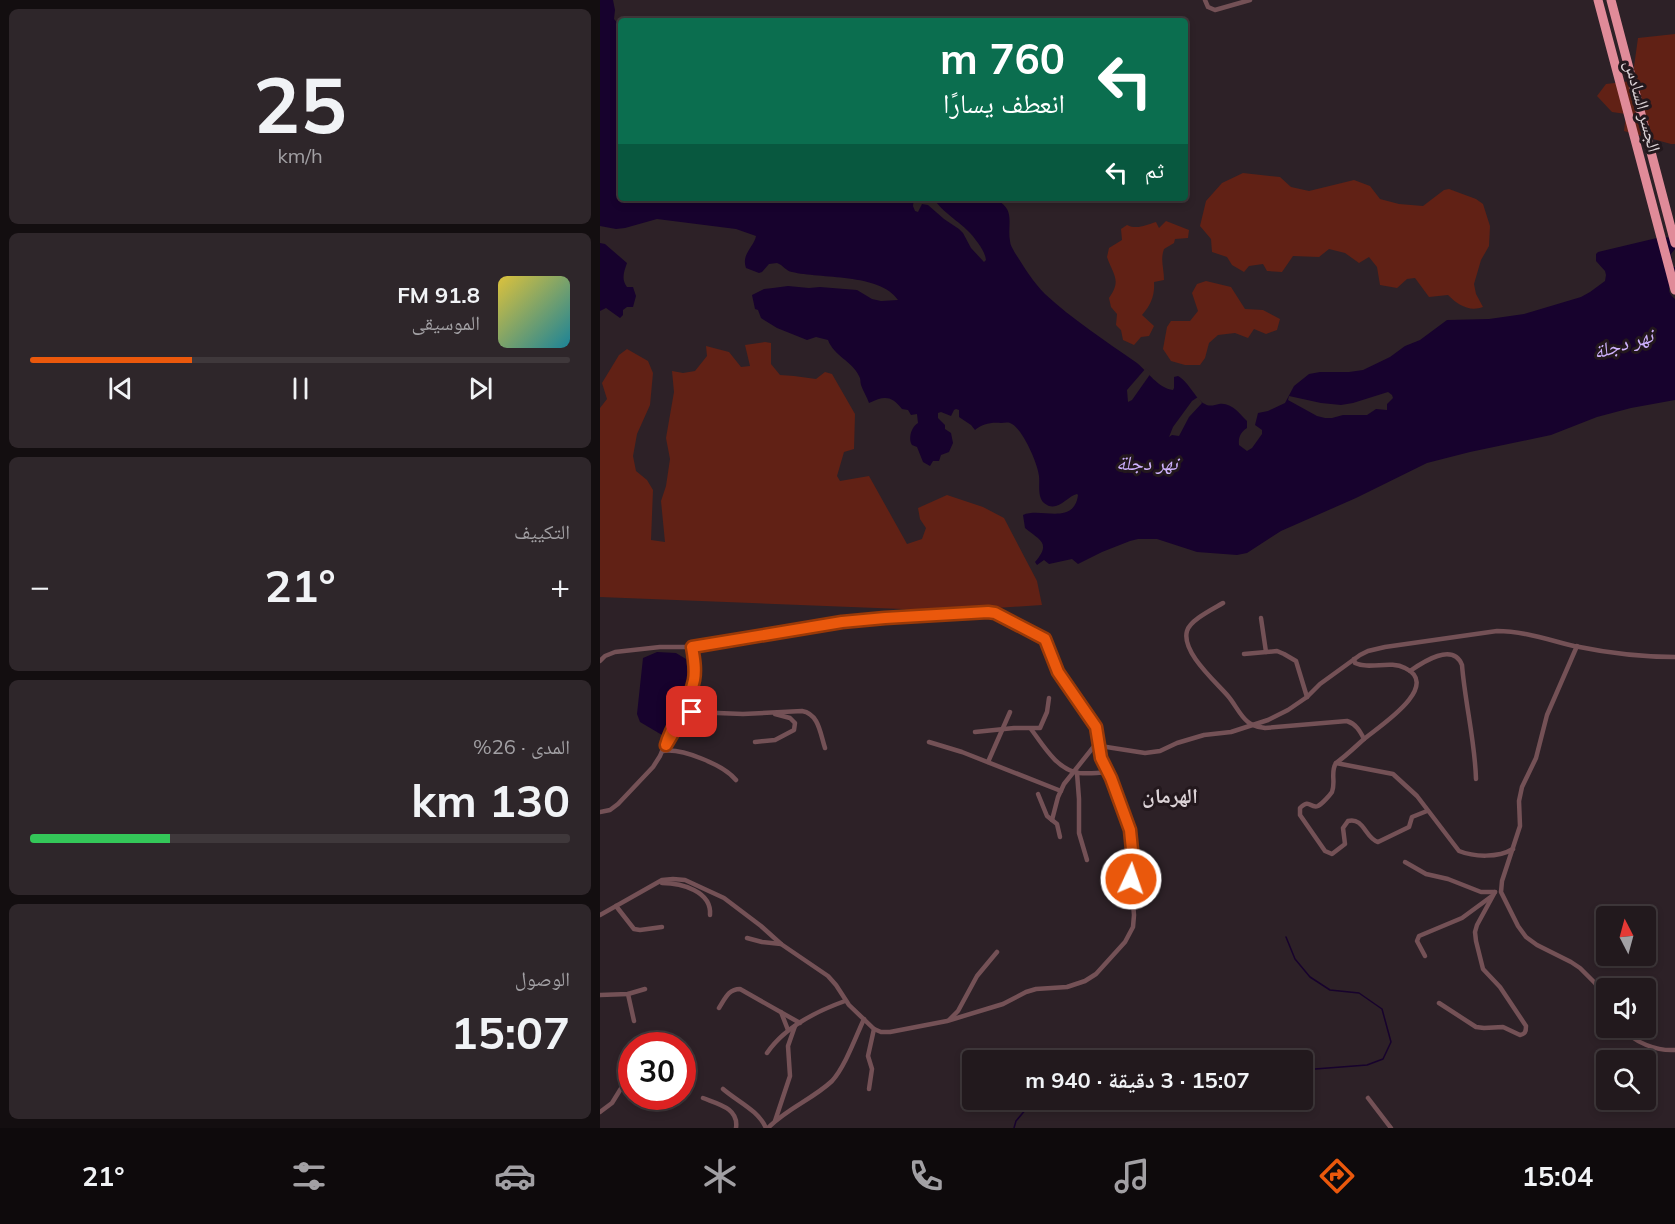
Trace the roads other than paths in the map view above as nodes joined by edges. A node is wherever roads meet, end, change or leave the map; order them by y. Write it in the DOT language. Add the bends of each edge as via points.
graph roads {
  1 [pos="1205,0"];
  2 [pos="1250,0"];
  3 [pos="1598,0"];
  4 [pos="1611,0"];
  5 [pos="1675,243"];
  6 [pos="1675,290"];
  7 [pos="1223,603"];
  8 [pos="1261,618"];
  9 [pos="1577,646"];
  10 [pos="692,647"];
  11 [pos="1266,652"];
  12 [pos="1244,654"];
  13 [pos="1675,657"];
  14 [pos="1354,659"];
  15 [pos="600,661"];
  16 [pos="1410,671"];
  17 [pos="1307,697"];
  18 [pos="1049,698"];
  19 [pos="772,712"];
  20 [pos="1010,712"];
  21 [pos="1251,725"];
  22 [pos="1002,729"];
  23 [pos="1030,729"];
  24 [pos="975,732"];
  25 [pos="1364,739"];
  26 [pos="755,742"];
  27 [pos="929,742"];
  28 [pos="1099,743"];
  29 [pos="666,745"];
  30 [pos="825,748"];
  31 [pos="663,751"];
  32 [pos="988,762"];
  33 [pos="1336,763"];
  34 [pos="1075,772"];
  35 [pos="1108,772"];
  36 [pos="1476,779"];
  37 [pos="736,780"];
  38 [pos="1060,791"];
  39 [pos="1038,794"];
  40 [pos="1427,811"];
  41 [pos="600,812"];
  42 [pos="1052,820"];
  43 [pos="1060,837"];
  44 [pos="1513,849"];
  45 [pos="1087,860"];
  46 [pos="1405,862"];
  47 [pos="656,882"];
  48 [pos="1497,893"];
  49 [pos="616,906"];
  50 [pos="600,915"];
  51 [pos="710,915"];
  52 [pos="662,927"];
  53 [pos="747,938"];
  54 [pos="781,944"];
  55 [pos="997,952"];
  56 [pos="1425,956"];
  57 [pos="1596,984"];
  58 [pos="645,989"];
  59 [pos="628,994"];
  60 [pos="600,995"];
  61 [pos="845,1001"];
  62 [pos="1439,1003"];
  63 [pos="719,1008"];
  64 [pos="781,1012"];
  65 [pos="864,1019"];
  66 [pos="634,1021"];
  67 [pos="947,1021"];
  68 [pos="798,1024"];
  69 [pos="874,1029"];
  70 [pos="788,1030"];
  71 [pos="1634,1038"];
  72 [pos="775,1042"];
  73 [pos="788,1049"];
  74 [pos="1675,1050"];
  75 [pos="767,1053"];
  76 [pos="723,1089"];
  77 [pos="869,1089"];
  78 [pos="618,1093"];
  79 [pos="704,1098"];
  80 [pos="1368,1098"];
  81 [pos="600,1112"];
  82 [pos="774,1122"];
  83 [pos="736,1128"];
  84 [pos="767,1128"];
  85 [pos="1391,1128"];
  1 -- 2 [label="street" via="1208,8 1215,10"];
  3 -- 6 [label="highway, الجسر السادس"];
  4 -- 5 [label="highway, الجسر السادس"];
  7 -- 21 [label="street" via="1193,622 1186,639 1198,662"];
  8 -- 11 [label="street"];
  9 -- 13 [label="street" via="1638,656"];
  9 -- 14 [label="street" via="1497,631 1385,647"];
  9 -- 44 [label="street" via="1522,787 1520,826"];
  10 -- 15 [label="street" via="615,652"];
  10 -- 28 [label="street" via="842,622 995,613 1045,639 1058,672 1094,722"];
  10 -- 29 [label="street" via="693,687"];
  11 -- 12 [label="street"];
  11 -- 17 [label="street" via="1277,651 1296,661"];
  14 -- 16 [label="street" via="1357,664 1398,665"];
  14 -- 17 [label="street"];
  16 -- 25 [label="street" via="1416,682 1411,698"];
  16 -- 36 [label="street" via="1438,656 1460,659"];
  17 -- 21 [label="street" via="1278,715"];
  18 -- 23 [label="street" via="1041,727"];
  19 -- 26 [label="street" via="793,720 794,730 775,740"];
  19 -- 29 [label="street" via="692,712 682,718"];
  19 -- 30 [label="street" via="809,713 817,722"];
  20 -- 22 [label="street"];
  21 -- 25 [label="street" via="1266,728 1347,721 1358,728"];
  21 -- 28 [label="street" via="1177,743 1160,752 1145,753"];
  22 -- 23 [label="street"];
  22 -- 24 [label="street"];
  22 -- 32 [label="street"];
  23 -- 34 [label="street" via="1060,765"];
  25 -- 33 [label="street"];
  27 -- 32 [label="street"];
  28 -- 34 [label="street"];
  28 -- 35 [label="street"];
  29 -- 31 [label="street"];
  31 -- 37 [label="street" via="694,756 726,770"];
  31 -- 41 [label="street" via="618,804"];
  32 -- 38 [label="street"];
  33 -- 40 [label="street" via="1393,774"];
  33 -- 40 [label="street" via="1330,794 1318,806 1306,804 1300,810 1327,853 1344,846 1343,828 1348,821 1359,822 1378,842 1409,827 1412,817"];
  34 -- 35 [label="street"];
  34 -- 38 [label="street"];
  34 -- 45 [label="street" via="1079,833"];
  35 -- 67 [label="street" via="1132,843 1134,915 1125,942 1085,981 1031,990 1003,1004"];
  38 -- 42 [label="street"];
  39 -- 42 [label="street"];
  40 -- 44 [label="street" via="1462,853 1495,855"];
  42 -- 43 [label="street"];
  44 -- 48 [label="street"];
  46 -- 48 [label="street" via="1426,874 1481,892"];
  47 -- 49 [label="street"];
  47 -- 51 [label="street" via="677,883 702,895 710,905"];
  47 -- 54 [label="street" via="685,880 716,893"];
  48 -- 56 [label="street" via="1462,918 1419,936 1417,941"];
  48 -- 57 [label="street" via="1526,937 1580,968"];
  48 -- 62 [label="street" via="1477,925 1476,941 1483,969 1526,1026 1524,1034 1503,1027 1480,1028"];
  49 -- 50 [label="street"];
  49 -- 52 [label="street" via="634,929"];
  53 -- 54 [label="street"];
  54 -- 61 [label="street" via="828,976"];
  55 -- 67 [label="street" via="977,976 958,1011"];
  58 -- 59 [label="street"];
  59 -- 60 [label="street"];
  59 -- 66 [label="street"];
  61 -- 65 [label="street"];
  61 -- 68 [label="street"];
  63 -- 64 [label="street" via="729,992 740,989"];
  64 -- 68 [label="street"];
  64 -- 70 [label="street"];
  65 -- 69 [label="street"];
  65 -- 82 [label="street" via="831,1081"];
  67 -- 69 [label="street" via="890,1032"];
  68 -- 70 [label="street"];
  68 -- 73 [label="street"];
  69 -- 77 [label="street" via="868,1056 872,1072"];
  70 -- 72 [label="street"];
  71 -- 74 [label="street"];
  72 -- 73 [label="street"];
  72 -- 75 [label="street"];
  73 -- 82 [label="street" via="790,1076"];
  76 -- 84 [label="street" via="757,1113"];
  78 -- 81 [label="street"];
  79 -- 83 [label="street" via="731,1111"];
  80 -- 85 [label="street"];
  82 -- 84 [label="street"];
}
